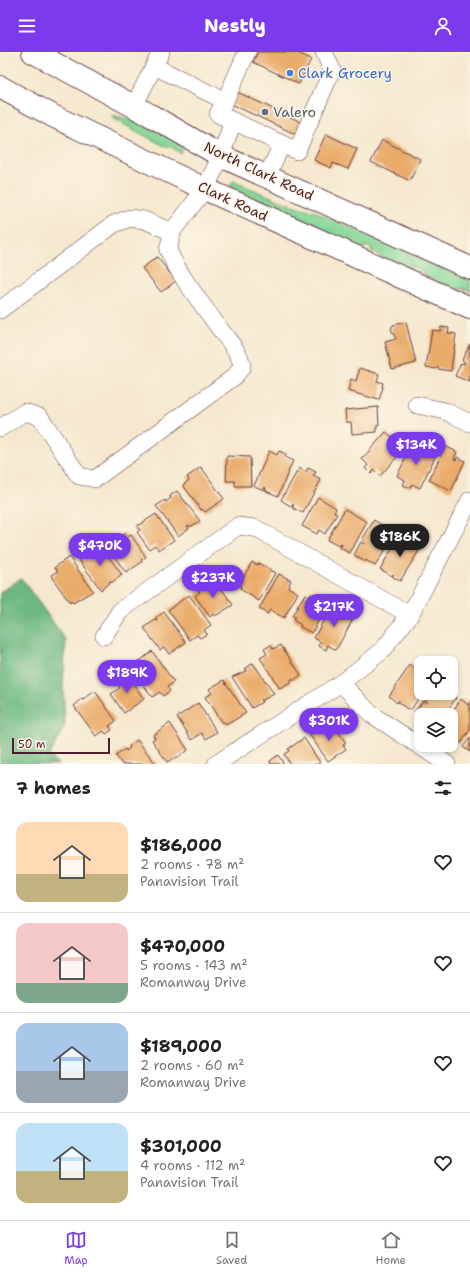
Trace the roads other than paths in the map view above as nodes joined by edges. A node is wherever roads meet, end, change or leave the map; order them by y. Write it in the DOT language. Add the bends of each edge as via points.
graph roads {
  1 [pos="247,52"];
  2 [pos="324,52"];
  3 [pos="39,53"];
  4 [pos="158,59"];
  5 [pos="0,87"];
  6 [pos="225,101"];
  7 [pos="134,106"];
  8 [pos="233,122"];
  9 [pos="282,144"];
  10 [pos="221,156"];
  11 [pos="267,176"];
  12 [pos="205,189"];
  13 [pos="172,232"];
  14 [pos="470,268"];
  15 [pos="470,308"];
  16 [pos="0,310"];
  17 [pos="417,405"];
  18 [pos="470,423"];
  19 [pos="0,428"];
  20 [pos="470,500"];
  21 [pos="410,615"];
  22 [pos="104,636"];
  23 [pos="341,683"];
  24 [pos="216,764"];
  25 [pos="447,764"];
  1 -- 6 [label="street"];
  2 -- 9 [label="street" via="332,70 297,151"];
  3 -- 7 [label="main road, North Clark Road"];
  4 -- 6 [label="street"];
  4 -- 7 [label="street"];
  5 -- 12 [label="main road, Clark Road" via="55,117"];
  6 -- 8 [label="street" via="218,114"];
  7 -- 10 [label="main road, North Clark Road"];
  8 -- 9 [label="street"];
  8 -- 10 [label="street"];
  9 -- 11 [label="street"];
  10 -- 11 [label="main road, North Clark Road"];
  10 -- 12 [label="street"];
  11 -- 14 [label="main road, North Clark Road"];
  12 -- 13 [label="street"];
  12 -- 15 [label="main road, Clark Road"];
  13 -- 16 [label="street" via="144,220 130,218 114,224"];
  13 -- 19 [label="street" via="168,250 171,256 242,362 242,367 234,377 95,479 79,476 40,417 25,412"];
  17 -- 18 [label="street" via="445,411"];
  20 -- 21 [label="street"];
  21 -- 22 [label="street" via="255,528 238,526 120,611"];
  21 -- 23 [label="street" via="382,651"];
  23 -- 24 [label="street"];
  23 -- 25 [label="street" via="371,714"];
}
